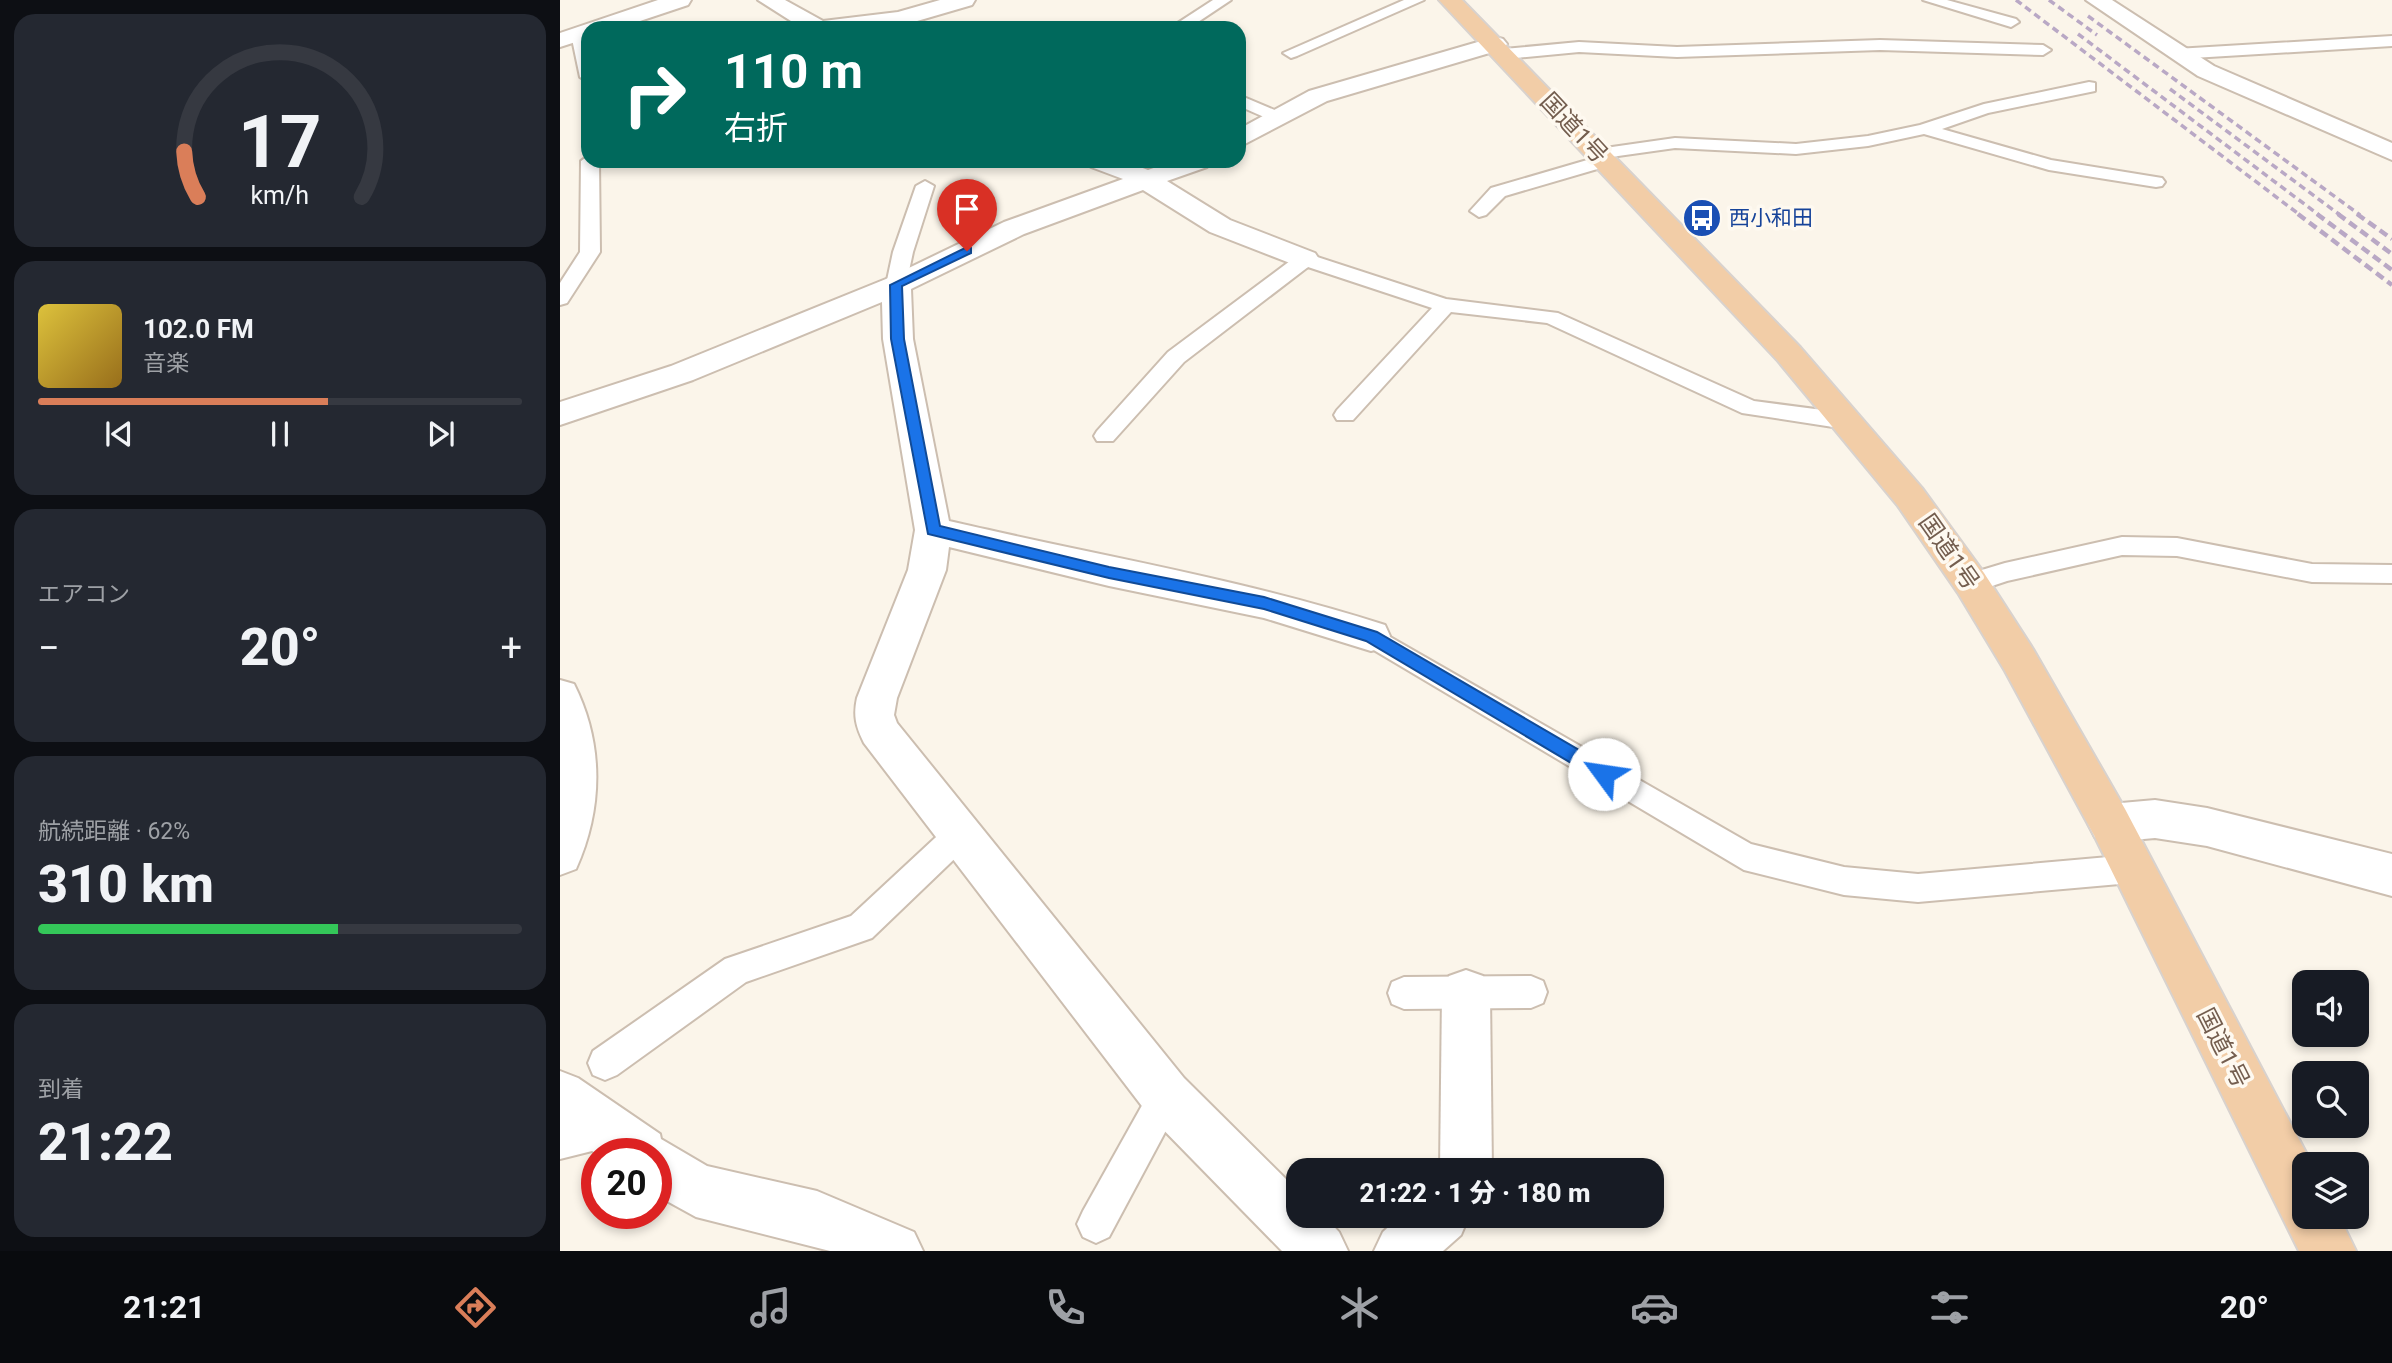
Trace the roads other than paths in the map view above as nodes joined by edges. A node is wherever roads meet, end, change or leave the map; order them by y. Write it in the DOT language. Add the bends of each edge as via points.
graph roads {
  1 [pos="680,0"];
  2 [pos="769,0"];
  3 [pos="964,0"];
  4 [pos="1224,0"];
  5 [pos="1417,0"];
  6 [pos="1450,0"];
  7 [pos="1930,0"];
  8 [pos="2097,0"];
  9 [pos="895,10"];
  10 [pos="617,21"];
  11 [pos="806,21"];
  12 [pos="849,21"];
  13 [pos="921,21"];
  14 [pos="1190,21"];
  15 [pos="2011,22"];
  16 [pos="2392,41"];
  17 [pos="1499,49"];
  18 [pos="2043,50"];
  19 [pos="1291,53"];
  20 [pos="2176,54"];
  21 [pos="2089,87"];
  22 [pos="1246,103"];
  23 [pos="1278,118"];
  24 [pos="1924,129"];
  25 [pos="1246,135"];
  26 [pos="2392,152"];
  27 [pos="1602,157"];
  28 [pos="590,168"];
  29 [pos="1115,168"];
  30 [pos="1181,168"];
  31 [pos="1146,182"];
  32 [pos="2156,182"];
  33 [pos="925,186"];
  34 [pos="1479,211"];
  35 [pos="1304,259"];
  36 [pos="896,285"];
  37 [pos="560,299"];
  38 [pos="1446,305"];
  39 [pos="560,414"];
  40 [pos="1345,415"];
  41 [pos="1846,421"];
  42 [pos="1105,436"];
  43 [pos="933,530"];
  44 [pos="2392,574"];
  45 [pos="1971,583"];
  46 [pos="1371,636"];
  47 [pos="560,696"];
  48 [pos="2110,823"];
  49 [pos="960,834"];
  50 [pos="560,855"];
  51 [pos="2131,869"];
  52 [pos="2392,875"];
  53 [pos="1531,992"];
  54 [pos="1404,993"];
  55 [pos="1466,993"];
  56 [pos="605,1063"];
  57 [pos="1166,1096"];
  58 [pos="572,1118"];
  59 [pos="611,1138"];
  60 [pos="1466,1158"];
  61 [pos="672,1174"];
  62 [pos="2292,1180"];
  63 [pos="1096,1224"];
  64 [pos="1428,1228"];
  65 [pos="2317,1229"];
  66 [pos="894,1251"];
  67 [pos="1320,1251"];
  68 [pos="1402,1251"];
  69 [pos="2328,1251"];
  1 -- 10 [label="street"];
  2 -- 11 [label="street"];
  3 -- 9 [label="street"];
  4 -- 14 [label="lane"];
  5 -- 19 [label="lane"];
  6 -- 17 [label="highway, 国道1号"];
  7 -- 15 [label="lane"];
  8 -- 20 [label="street"];
  9 -- 12 [label="street"];
  9 -- 13 [label="street"];
  16 -- 20 [label="lane"];
  17 -- 18 [label="lane" via="1677,52 1880,45"];
  17 -- 23 [label="street" via="1318,96"];
  17 -- 27 [label="highway, 国道1号"];
  20 -- 26 [label="street" via="2249,91"];
  21 -- 24 [label="lane" via="1984,109"];
  22 -- 23 [label="lane"];
  23 -- 25 [label="street"];
  24 -- 27 [label="lane" via="1796,149 1675,143"];
  24 -- 32 [label="lane" via="2049,165"];
  27 -- 34 [label="lane" via="1498,192"];
  27 -- 41 [label="highway, 国道1号"];
  28 -- 37 [label="lane" via="590,251"];
  29 -- 31 [label="street"];
  30 -- 31 [label="street"];
  31 -- 35 [label="street" via="1220,226"];
  31 -- 36 [label="street" via="1014,228"];
  33 -- 36 [label="lane"];
  35 -- 38 [label="lane"];
  35 -- 42 [label="lane" via="1176,356"];
  36 -- 39 [label="street" via="682,373"];
  36 -- 43 [label="street" via="898,339"];
  38 -- 40 [label="lane"];
  38 -- 41 [label="lane" via="1551,317 1750,408"];
  41 -- 45 [label="highway, 国道1号" via="1910,497"];
  43 -- 46 [label="street" via="1264,603"];
  43 -- 49 [label="street" via="927,570 874,715 879,731"];
  44 -- 45 [label="lane" via="2312,573 2177,547 2122,546"];
  45 -- 48 [label="highway, 国道1号" via="2020,660"];
  46 -- 51 [label="lane" via="1744,856 1844,881 1918,888"];
  47 -- 50 [label="street" via="569,713 577,791"];
  48 -- 51 [label="highway, 国道1号"];
  48 -- 52 [label="street" via="2155,819 2207,827"];
  49 -- 56 [label="lane" via="861,927 736,970"];
  49 -- 57 [label="street"];
  51 -- 62 [label="highway, 国道1号"];
  53 -- 55 [label="lane"];
  54 -- 55 [label="lane"];
  55 -- 60 [label="street"];
  57 -- 63 [label="lane"];
  57 -- 67 [label="street"];
  58 -- 59 [label="street"];
  61 -- 66 [label="street" via="696,1190 817,1218"];
  64 -- 68 [label="street"];
  65 -- 69 [label="highway"];
}
